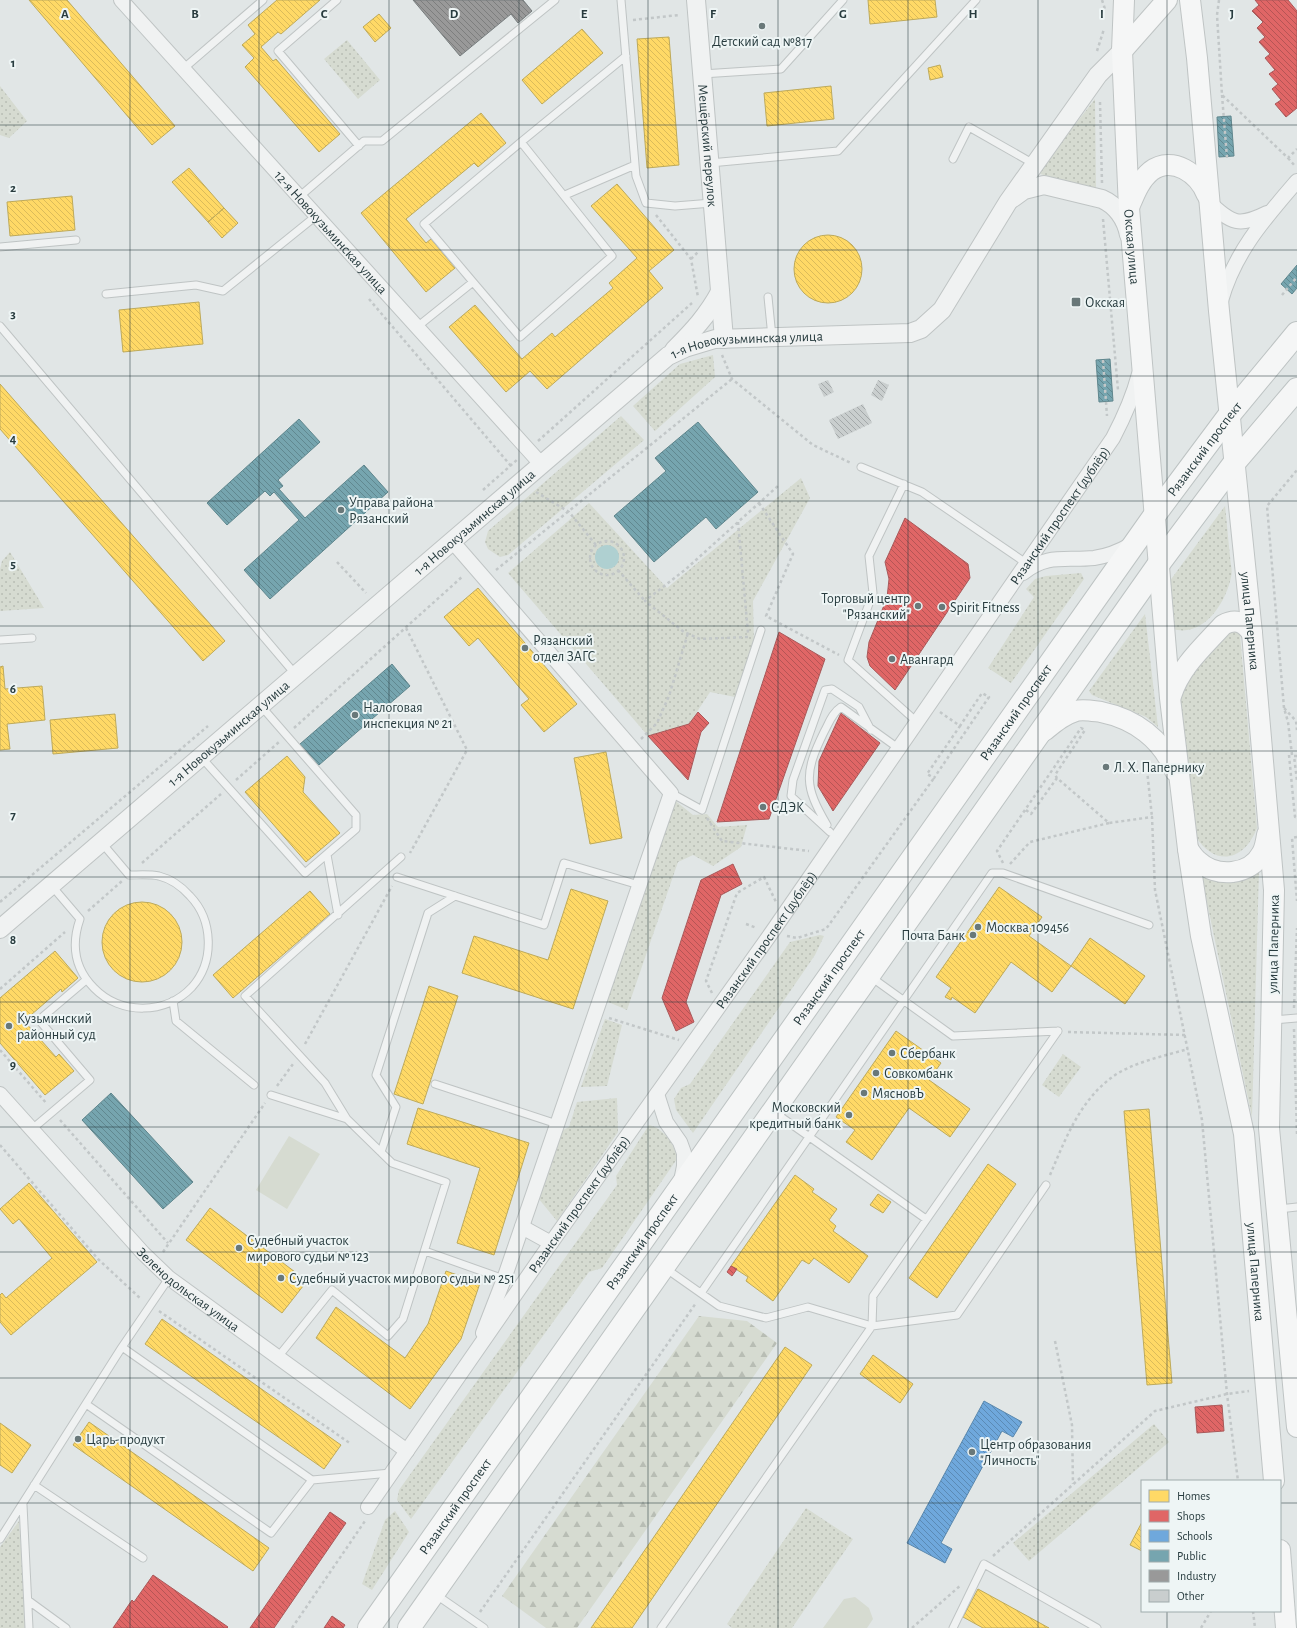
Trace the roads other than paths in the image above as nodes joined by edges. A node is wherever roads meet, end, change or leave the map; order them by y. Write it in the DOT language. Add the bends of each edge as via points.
graph roads {
  1 [pos="121,0"];
  2 [pos="263,0"];
  3 [pos="337,0"];
  4 [pos="555,0"];
  5 [pos="696,0"];
  6 [pos="843,0"];
  7 [pos="976,0"];
  8 [pos="1124,0"];
  9 [pos="1167,0"];
  10 [pos="1190,0"];
  11 [pos="619,1"];
  12 [pos="1122,51"];
  13 [pos="626,56"];
  14 [pos="183,69"];
  15 [pos="702,74"];
  16 [pos="521,142"];
  17 [pos="359,146"];
  18 [pos="953,159"];
  19 [pos="710,163"];
  20 [pos="635,164"];
  21 [pos="1035,164"];
  22 [pos="1297,181"];
  23 [pos="565,195"];
  24 [pos="299,197"];
  25 [pos="1209,201"];
  26 [pos="1008,202"];
  27 [pos="713,203"];
  28 [pos="1129,208"];
  29 [pos="1271,211"];
  30 [pos="316,216"];
  31 [pos="76,240"];
  32 [pos="1131,246"];
  33 [pos="0,247"];
  34 [pos="473,282"];
  35 [pos="720,292"];
  36 [pos="106,294"];
  37 [pos="768,297"];
  38 [pos="1219,311"];
  39 [pos="0,326"];
  40 [pos="417,327"];
  41 [pos="1297,333"];
  42 [pos="773,338"];
  43 [pos="724,339"];
  44 [pos="668,356"];
  45 [pos="1141,362"];
  46 [pos="1297,389"];
  47 [pos="1230,414"];
  48 [pos="1235,462"];
  49 [pos="542,465"];
  50 [pos="861,467"];
  51 [pos="904,484"];
  52 [pos="1154,516"];
  53 [pos="452,541"];
  54 [pos="1136,542"];
  55 [pos="1026,563"];
  56 [pos="1158,565"];
  57 [pos="1017,577"];
  58 [pos="761,630"];
  59 [pos="1252,633"];
  60 [pos="32,638"];
  61 [pos="0,640"];
  62 [pos="296,675"];
  63 [pos="1170,698"];
  64 [pos="260,706"];
  65 [pos="916,722"];
  66 [pos="871,730"];
  67 [pos="1035,738"];
  68 [pos="898,748"];
  69 [pos="201,757"];
  70 [pos="1180,785"];
  71 [pos="671,793"];
  72 [pos="1268,833"];
  73 [pos="833,835"];
  74 [pos="101,842"];
  75 [pos="1188,850"];
  76 [pos="327,855"];
  77 [pos="401,857"];
  78 [pos="397,877"];
  79 [pos="51,885"];
  80 [pos="639,885"];
  81 [pos="455,896"];
  82 [pos="338,915"];
  83 [pos="1150,925"];
  84 [pos="0,929"];
  85 [pos="868,975"];
  86 [pos="86,980"];
  87 [pos="173,1001"];
  88 [pos="904,1001"];
  89 [pos="1297,1018"];
  90 [pos="1271,1020"];
  91 [pos="435,1084"];
  92 [pos="254,1085"];
  93 [pos="0,1094"];
  94 [pos="657,1094"];
  95 [pos="271,1095"];
  96 [pos="773,1111"];
  97 [pos="347,1119"];
  98 [pos="557,1124"];
  99 [pos="31,1130"];
  100 [pos="809,1136"];
  101 [pos="381,1152"];
  102 [pos="1046,1185"];
  103 [pos="680,1186"];
  104 [pos="1297,1207"];
  105 [pos="1276,1209"];
  106 [pos="926,1219"];
  107 [pos="522,1227"];
  108 [pos="551,1243"];
  109 [pos="425,1251"];
  110 [pos="663,1267"];
  111 [pos="169,1278"];
  112 [pos="504,1279"];
  113 [pos="701,1293"];
  114 [pos="872,1326"];
  115 [pos="122,1347"];
  116 [pos="475,1355"];
  117 [pos="278,1358"];
  118 [pos="1295,1375"];
  119 [pos="86,1404"];
  120 [pos="1297,1427"];
  121 [pos="407,1451"];
  122 [pos="392,1472"];
  123 [pos="312,1480"];
  124 [pos="1274,1480"];
  125 [pos="34,1485"];
  126 [pos="23,1504"];
  127 [pos="368,1507"];
  128 [pos="0,1539"];
  129 [pos="143,1558"];
  130 [pos="1281,1563"];
  131 [pos="433,1593"];
  132 [pos="28,1601"];
  133 [pos="29,1628"];
  134 [pos="66,1628"];
  135 [pos="369,1628"];
  136 [pos="409,1628"];
  137 [pos="484,1628"];
  138 [pos="661,1628"];
  139 [pos="953,1628"];
  140 [pos="1097,1628"];
  141 [pos="1286,1628"];
  1 -- 14 [label="street, 12-я Новокузьминская улица"];
  2 -- 14 [label="lane"];
  3 -- 17 [label="lane" via="278,51"];
  4 -- 17 [label="lane" via="382,141 364,141"];
  5 -- 15 [label="street, Мещёрский переулок"];
  6 -- 15 [label="lane" via="781,69"];
  7 -- 19 [label="lane" via="838,151"];
  8 -- 12 [label="main road, Окская улица"];
  9 -- 12 [label="main road"];
  10 -- 25 [label="main road"];
  11 -- 13 [label="lane"];
  12 -- 21 [label="street, 1-я Новокузьминская улица" via="1098,75"];
  12 -- 28 [label="main road, Окская улица"];
  13 -- 16 [label="lane"];
  13 -- 20 [label="lane"];
  14 -- 24 [label="street, 12-я Новокузьминская улица"];
  15 -- 19 [label="street, Мещёрский переулок"];
  16 -- 23 [label="lane"];
  16 -- 34 [label="lane" via="424,224"];
  17 -- 24 [label="lane"];
  18 -- 21 [label="lane" via="969,127"];
  19 -- 27 [label="street, Мещёрский переулок"];
  20 -- 23 [label="lane"];
  20 -- 27 [label="lane" via="636,176 646,204 675,206"];
  21 -- 26 [label="street, 1-я Новокузьминская улица"];
  22 -- 29 [label="street"];
  23 -- 34 [label="lane" via="612,256 520,337"];
  24 -- 30 [label="street, 12-я Новокузьминская улица"];
  25 -- 28 [label="main road" via="1204,185 1197,177 1186,169 1173,166 1152,170 1142,179"];
  25 -- 29 [label="street" via="1225,216 1242,223"];
  25 -- 38 [label="main road"];
  26 -- 32 [label="street" via="1024,190 1044,185 1102,199 1110,202 1118,210 1128,231"];
  26 -- 42 [label="street, 1-я Новокузьминская улица" via="942,310 921,329 910,333 886,335"];
  27 -- 35 [label="street, Мещёрский переулок"];
  28 -- 32 [label="main road, Окская улица"];
  29 -- 38 [label="street" via="1242,251 1224,290"];
  30 -- 36 [label="lane" via="223,291 196,286"];
  30 -- 40 [label="street, 12-я Новокузьминская улица"];
  31 -- 33 [label="lane"];
  32 -- 45 [label="main road, Окская улица"];
  34 -- 40 [label="lane"];
  35 -- 43 [label="street, Мещёрский переулок"];
  35 -- 44 [label="street" via="712,308 696,328"];
  37 -- 42 [label="lane"];
  38 -- 47 [label="main road"];
  39 -- 62 [label="lane"];
  40 -- 49 [label="street, 12-я Новокузьминская улица"];
  41 -- 47 [label="main road, Рязанский проспект"];
  42 -- 43 [label="street, 1-я Новокузьминская улица"];
  43 -- 44 [label="street, 1-я Новокузьминская улица" via="711,340"];
  44 -- 49 [label="street, 1-я Новокузьминская улица"];
  45 -- 52 [label="main road, Окская улица"];
  45 -- 55 [label="street, Рязанский проспект (дублёр)" via="1125,417 1113,438"];
  46 -- 48 [label="main road"];
  47 -- 48 [label="main road"];
  47 -- 52 [label="main road, Рязанский проспект"];
  48 -- 56 [label="main road"];
  48 -- 59 [label="main road, улица Паперника"];
  49 -- 53 [label="street, 1-я Новокузьминская улица"];
  50 -- 51 [label="lane"];
  51 -- 55 [label="lane" via="922,492"];
  51 -- 65 [label="lane" via="869,556 873,593 848,660"];
  52 -- 54 [label="main road, Рязанский проспект"];
  52 -- 56 [label="main road, Окская улица"];
  53 -- 62 [label="street, 1-я Новокузьминская улица"];
  53 -- 71 [label="street"];
  54 -- 57 [label="street" via="1106,556 1044,560"];
  54 -- 103 [label="main road, Рязанский проспект"];
  55 -- 57 [label="street, Рязанский проспект (дублёр)"];
  56 -- 63 [label="main road, улица Паперника"];
  56 -- 67 [label="main road"];
  57 -- 65 [label="street, Рязанский проспект (дублёр)"];
  58 -- 71 [label="lane" via="702,810"];
  59 -- 63 [label="main road" via="1240,622 1230,621 1223,625 1185,667 1176,681"];
  59 -- 72 [label="main road, улица Паперника"];
  60 -- 61 [label="lane"];
  62 -- 64 [label="street, 1-я Новокузьминская улица"];
  63 -- 70 [label="main road, улица Паперника"];
  64 -- 69 [label="street, 1-я Новокузьминская улица"];
  64 -- 76 [label="lane" via="356,815 356,828"];
  65 -- 68 [label="street, Рязанский проспект (дублёр)"];
  66 -- 68 [label="lane"];
  66 -- 73 [label="lane" via="841,707 834,712 816,749 808,776 813,802"];
  66 -- 73 [label="lane" via="859,707 832,689 825,690 792,780 791,796"];
  67 -- 70 [label="main road" via="1062,716 1077,711 1108,714 1127,720 1149,734 1170,759"];
  67 -- 85 [label="main road"];
  68 -- 73 [label="street, Рязанский проспект (дублёр)"];
  69 -- 74 [label="street, 1-я Новокузьминская улица"];
  69 -- 76 [label="lane" via="305,873"];
  70 -- 75 [label="main road, улица Паперника"];
  71 -- 80 [label="street"];
  72 -- 75 [label="main road" via="1262,854 1248,868 1233,873 1217,871 1199,862"];
  72 -- 90 [label="main road, улица Паперника" via="1274,890"];
  73 -- 94 [label="street, Рязанский проспект (дублёр)" via="772,932"];
  74 -- 79 [label="street, 1-я Новокузьминская улица"];
  74 -- 87 [label="lane" via="129,875 160,876 181,886 197,903 207,924 209,948 204,967 192,987"];
  75 -- 124 [label="main road, улица Паперника" via="1201,936 1244,1134"];
  76 -- 82 [label="lane"];
  77 -- 82 [label="lane"];
  78 -- 81 [label="lane"];
  79 -- 84 [label="street, 1-я Новокузьминская улица"];
  79 -- 86 [label="lane" via="80,919 74,935 76,958"];
  80 -- 81 [label="lane" via="564,863 544,924"];
  80 -- 98 [label="street"];
  81 -- 101 [label="lane" via="428,913 376,1076 396,1107"];
  82 -- 97 [label="lane" via="245,996 324,1083"];
  83 -- 88 [label="lane" via="1003,873 992,872"];
  85 -- 88 [label="lane"];
  85 -- 96 [label="main road"];
  86 -- 87 [label="lane" via="102,997 127,1008 151,1008"];
  86 -- 99 [label="lane" via="39,1020 90,1080"];
  87 -- 92 [label="lane" via="176,1021"];
  88 -- 100 [label="lane"];
  88 -- 106 [label="lane" via="954,1036 1058,1031"];
  89 -- 90 [label="lane"];
  90 -- 105 [label="main road, улица Паперника" via="1269,1128"];
  91 -- 98 [label="lane"];
  93 -- 99 [label="street, Зеленодольская улица"];
  94 -- 103 [label="street" via="666,1122 680,1142 684,1153"];
  94 -- 108 [label="street, Рязанский проспект (дублёр)"];
  95 -- 97 [label="lane"];
  96 -- 100 [label="lane"];
  96 -- 110 [label="main road"];
  97 -- 101 [label="lane"];
  98 -- 107 [label="street"];
  99 -- 111 [label="street, Зеленодольская улица"];
  100 -- 106 [label="lane"];
  100 -- 113 [label="lane"];
  101 -- 109 [label="lane" via="392,1163 446,1182"];
  102 -- 114 [label="lane" via="957,1315"];
  103 -- 135 [label="main road, Рязанский проспект"];
  104 -- 105 [label="lane"];
  105 -- 118 [label="main road, улица Паперника"];
  106 -- 114 [label="lane" via="873,1296"];
  107 -- 108 [label="street"];
  107 -- 112 [label="street"];
  108 -- 116 [label="street, Рязанский проспект (дублёр)"];
  109 -- 112 [label="lane"];
  109 -- 117 [label="lane" via="403,1319 388,1336 332,1290"];
  110 -- 113 [label="lane"];
  110 -- 131 [label="main road"];
  111 -- 115 [label="lane"];
  111 -- 117 [label="street, Зеленодольская улица"];
  112 -- 116 [label="street"];
  113 -- 114 [label="lane" via="719,1306 766,1318 808,1307"];
  114 -- 138 [label="lane"];
  115 -- 119 [label="lane"];
  115 -- 123 [label="lane"];
  116 -- 121 [label="street, Рязанский проспект (дублёр)"];
  117 -- 121 [label="street, Зеленодольская улица"];
  118 -- 120 [label="main road, улица Паперника"];
  119 -- 123 [label="lane" via="271,1533"];
  119 -- 125 [label="lane"];
  121 -- 122 [label="street, Рязанский проспект (дублёр)"];
  122 -- 123 [label="lane"];
  122 -- 127 [label="street, Рязанский проспект (дублёр)"];
  125 -- 126 [label="lane"];
  125 -- 129 [label="lane"];
  126 -- 128 [label="lane"];
  126 -- 132 [label="lane"];
  130 -- 141 [label="main road"];
  131 -- 136 [label="main road"];
  131 -- 137 [label="lane"];
  132 -- 133 [label="lane"];
  132 -- 134 [label="lane"];
  139 -- 140 [label="lane" via="984,1564"];
}
